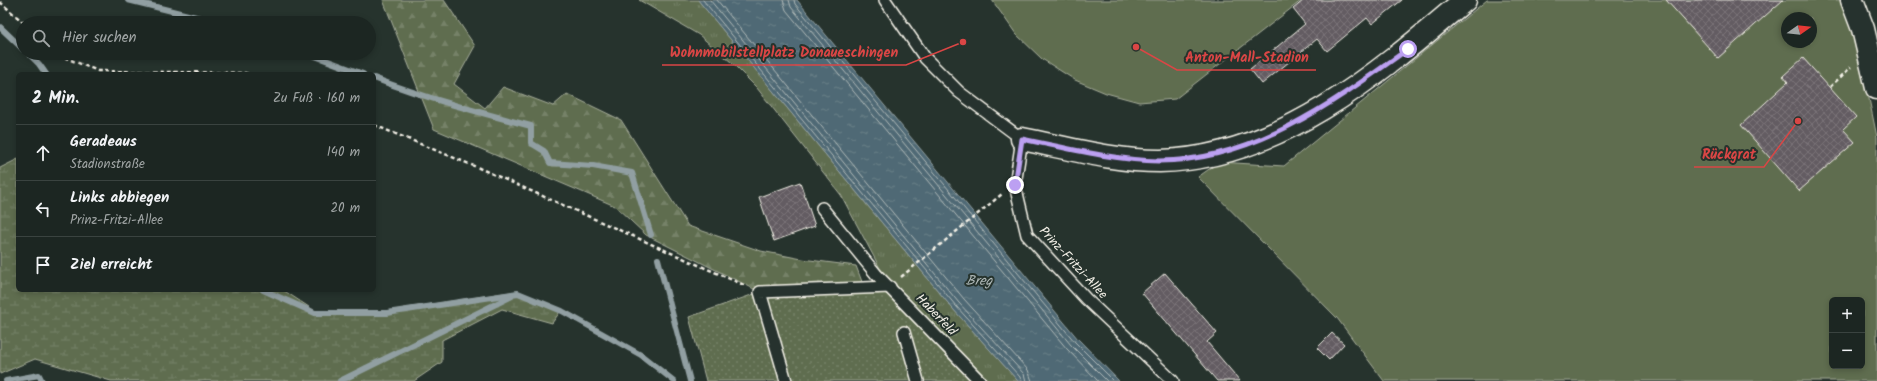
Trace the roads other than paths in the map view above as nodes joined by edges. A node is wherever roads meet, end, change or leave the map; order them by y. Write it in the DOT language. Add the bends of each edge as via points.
graph roads {
  1 [pos="885,0"];
  2 [pos="1465,0"];
  3 [pos="1852,0"];
  4 [pos="1877,88"];
  5 [pos="1022,139"];
  6 [pos="822,208"];
  7 [pos="894,284"];
  8 [pos="904,332"];
  9 [pos="786,381"];
  10 [pos="918,381"];
  11 [pos="980,381"];
  12 [pos="1173,381"];
  1 -- 5 [label="lane" via="925,58 960,92"];
  2 -- 5 [label="street" via="1408,49 1339,99 1292,125 1247,145 1204,156 1160,161 1106,157"];
  3 -- 4 [label="street" via="1863,29"];
  5 -- 12 [label="lane, Prinz-Fritzi-Allee" via="1015,185 1027,235 1086,299"];
  6 -- 7 [label="lane, Haberfeld" via="876,274"];
  7 -- 9 [label="lane" via="760,292"];
  7 -- 11 [label="lane, Haberfeld"];
  8 -- 10 [label="lane"];
}
